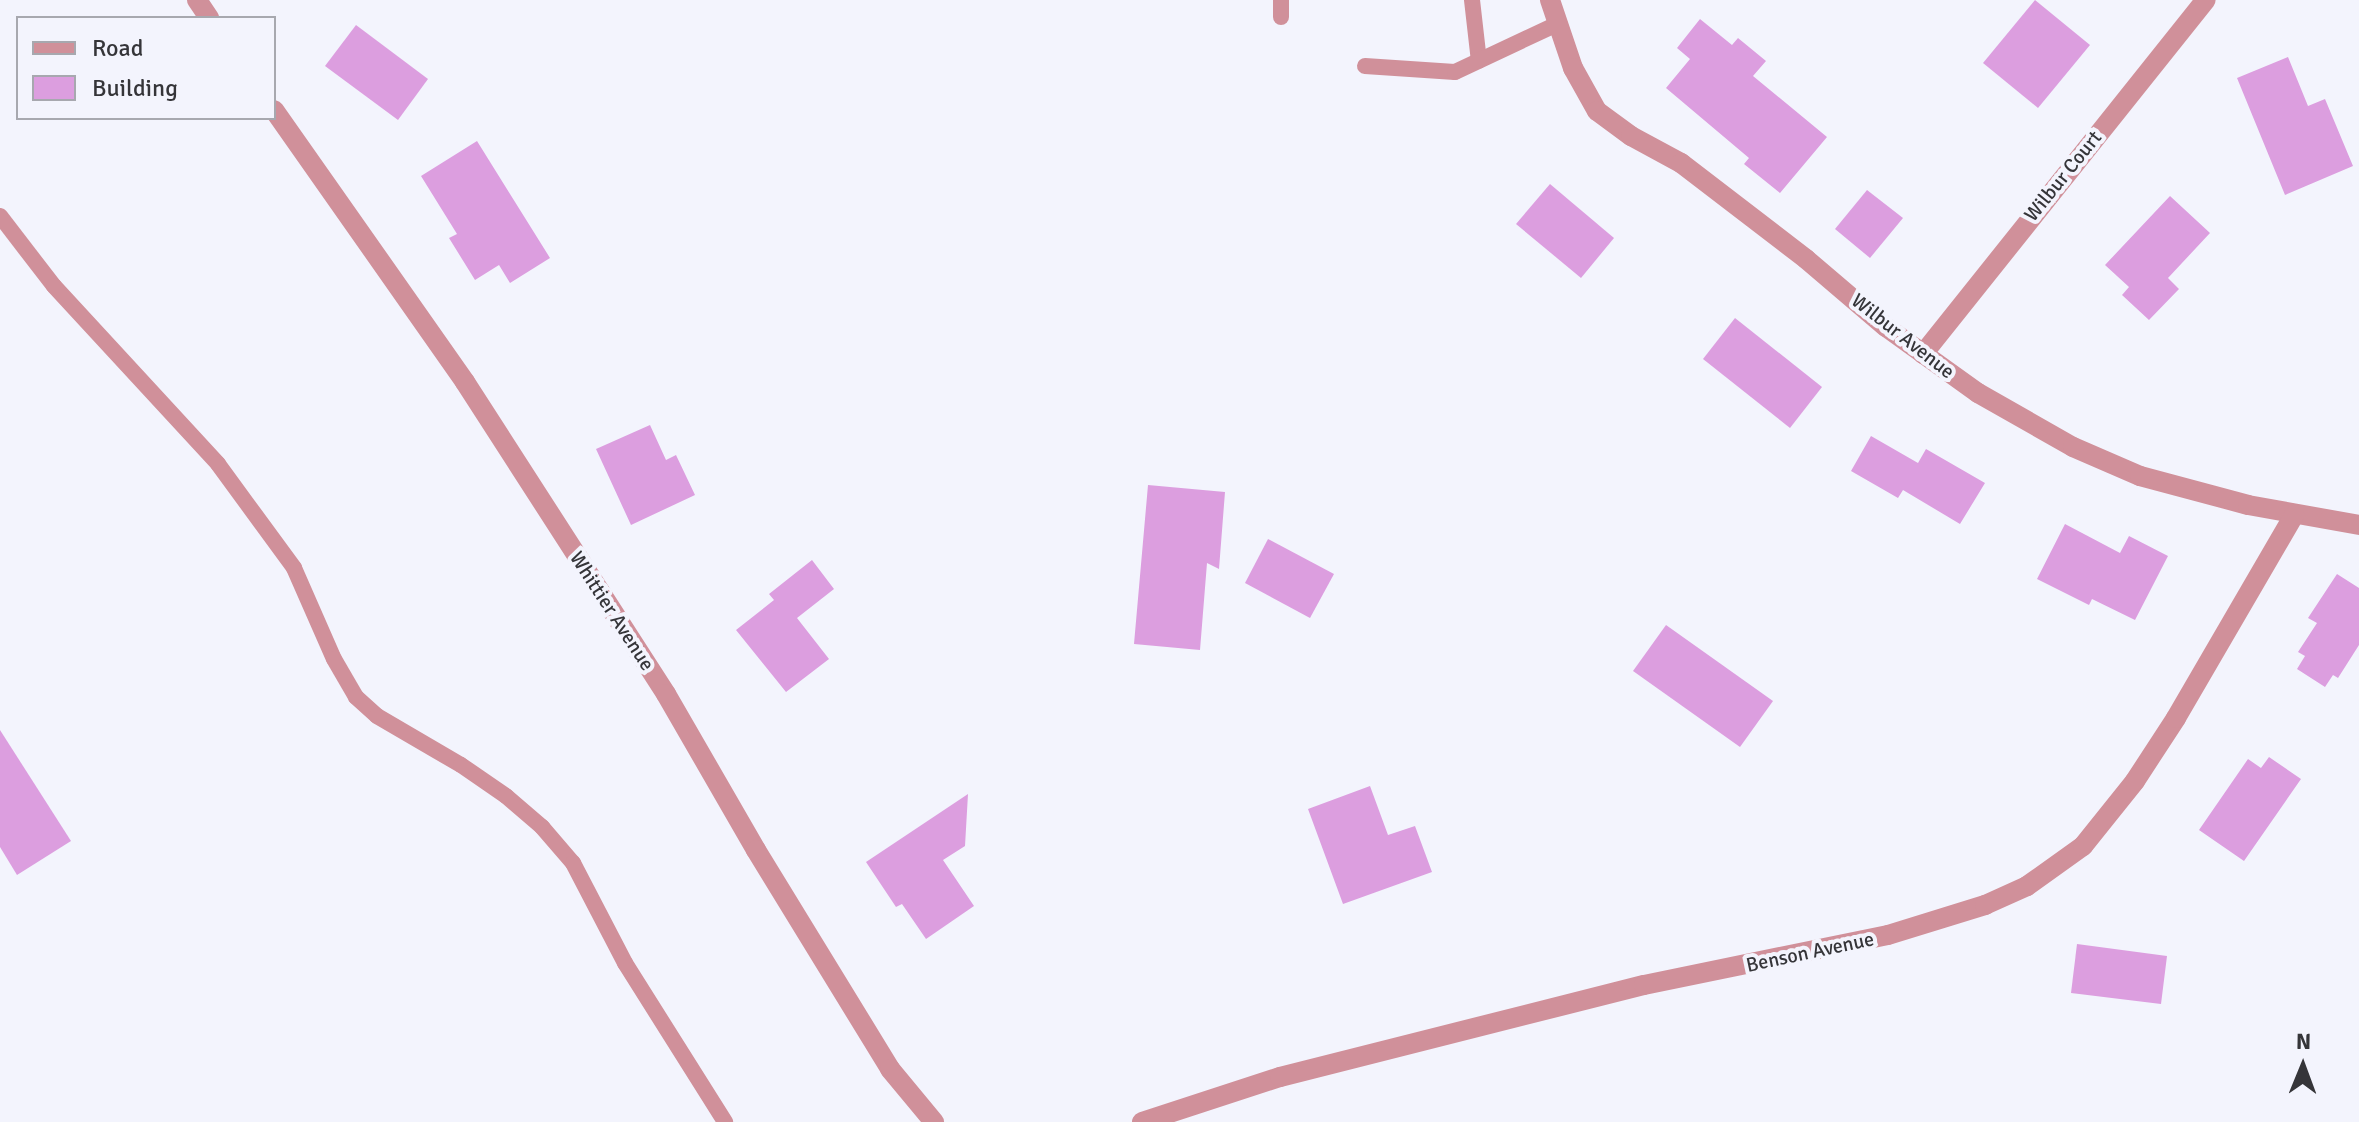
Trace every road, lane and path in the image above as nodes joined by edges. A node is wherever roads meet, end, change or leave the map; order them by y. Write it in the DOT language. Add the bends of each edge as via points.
graph roads {
  1 [pos="1472,0"];
  2 [pos="1550,0"];
  3 [pos="2206,0"];
  4 [pos="1557,24"];
  5 [pos="1479,61"];
  6 [pos="1365,66"];
  7 [pos="276,113"];
  8 [pos="0,216"];
  9 [pos="1923,354"];
  10 [pos="2294,515"];
  11 [pos="2359,525"];
  12 [pos="725,1122"];
  13 [pos="934,1122"];
  14 [pos="1142,1122"];
  1 -- 5 [label="lane"];
  2 -- 4 [label="street, Wilbur Avenue"];
  3 -- 9 [label="street, Wilbur Court"];
  4 -- 5 [label="lane"];
  4 -- 9 [label="street, Wilbur Avenue" via="1597,111 1735,203"];
  5 -- 6 [label="lane" via="1455,72"];
  7 -- 13 [label="street, Whittier Avenue" via="465,382 666,694 890,1069"];
  8 -- 12 [label="lane" via="54,286 218,464 294,568 356,697 377,716 506,796 573,863 631,973"];
  9 -- 10 [label="street, Wilbur Avenue" via="1978,393 2106,462 2194,492"];
  10 -- 11 [label="street, Wilbur Avenue"];
  10 -- 14 [label="street, Benson Avenue" via="2135,781 2083,846 2027,886 1888,935 1644,985 1280,1077"];
}
